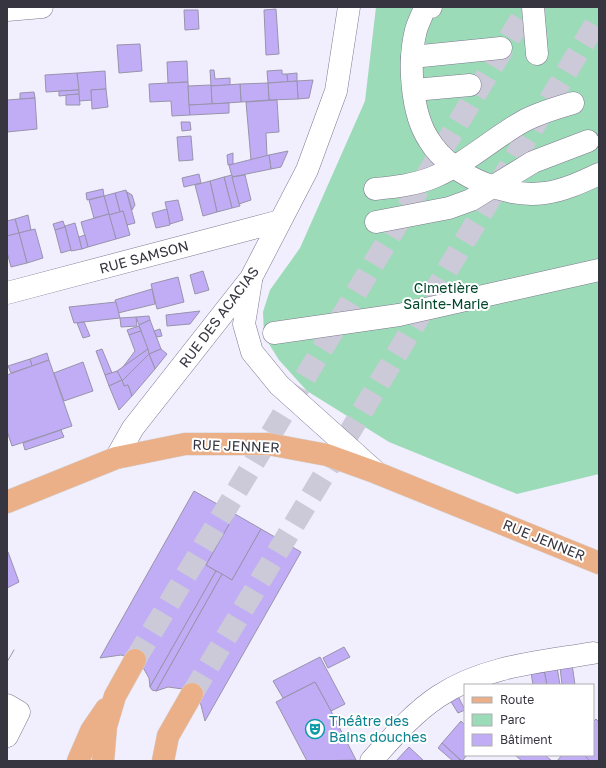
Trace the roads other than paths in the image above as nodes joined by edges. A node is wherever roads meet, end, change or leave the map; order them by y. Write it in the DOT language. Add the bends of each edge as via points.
graph roads {
  1 [pos="42,7"];
  2 [pos="349,7"];
  3 [pos="431,7"];
  4 [pos="533,7"];
  5 [pos="7,10"];
  6 [pos="501,48"];
  7 [pos="537,54"];
  8 [pos="412,57"];
  9 [pos="470,85"];
  10 [pos="414,90"];
  11 [pos="574,103"];
  12 [pos="588,141"];
  13 [pos="455,167"];
  14 [pos="599,174"];
  15 [pos="492,187"];
  16 [pos="375,189"];
  17 [pos="280,221"];
  18 [pos="376,222"];
  19 [pos="599,270"];
  20 [pos="251,278"];
  21 [pos="7,293"];
  22 [pos="274,333"];
  23 [pos="116,458"];
  24 [pos="377,473"];
  25 [pos="7,502"];
  26 [pos="599,563"];
  27 [pos="593,652"];
  28 [pos="135,660"];
  29 [pos="192,694"];
  30 [pos="115,696"];
  31 [pos="7,705"];
  32 [pos="7,736"];
  33 [pos="78,761"];
  34 [pos="103,761"];
  35 [pos="163,761"];
  36 [pos="371,761"];
  1 -- 5 [label="street"];
  2 -- 17 [label="street, RUE DES ACACIAS" via="336,91 307,170"];
  3 -- 8 [label="street" via="425,8 416,30"];
  4 -- 7 [label="street"];
  6 -- 8 [label="street"];
  8 -- 10 [label="street"];
  9 -- 10 [label="street"];
  10 -- 13 [label="street" via="418,116 429,141"];
  11 -- 13 [label="street" via="522,122"];
  12 -- 15 [label="street" via="533,162"];
  13 -- 15 [label="street"];
  13 -- 16 [label="street" via="414,183"];
  14 -- 15 [label="street" via="544,194 516,194"];
  15 -- 18 [label="street" via="471,200 450,208"];
  17 -- 20 [label="street, RUE DES ACACIAS"];
  17 -- 21 [label="street, RUE SAMSON"];
  19 -- 22 [label="street" via="399,315"];
  20 -- 23 [label="street, RUE DES ACACIAS" via="133,428"];
  20 -- 24 [label="street, RUE JENNER" via="244,324 252,352 279,385"];
  23 -- 24 [label="main road, RUE JENNER" via="185,444 268,444 327,455"];
  23 -- 25 [label="main road"];
  24 -- 26 [label="main road, RUE JENNER"];
  27 -- 36 [label="street" via="501,668 469,680 439,696 416,714"];
  28 -- 30 [label="main road"];
  29 -- 35 [label="main road" via="168,736"];
  30 -- 33 [label="main road" via="91,731"];
  30 -- 34 [label="main road" via="106,726"];
  31 -- 32 [label="street" via="18,712"];
}
